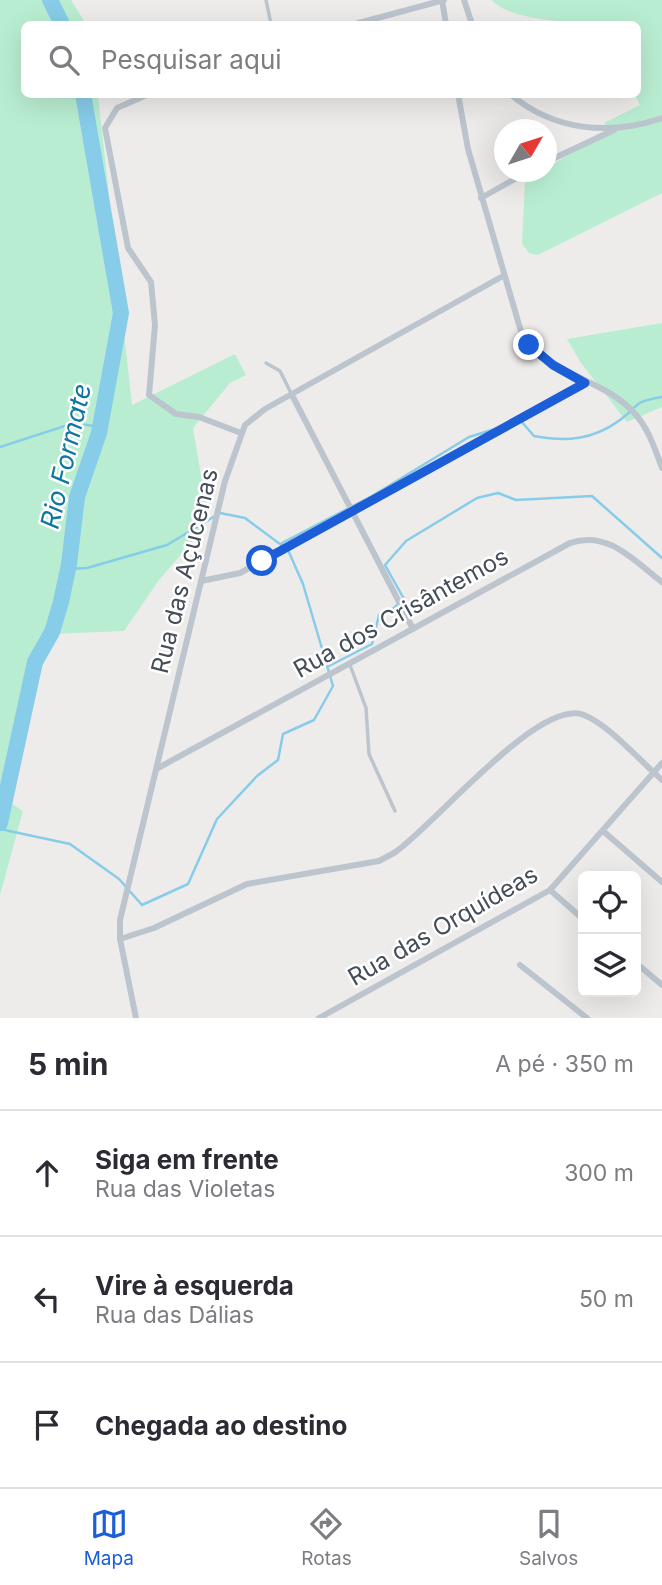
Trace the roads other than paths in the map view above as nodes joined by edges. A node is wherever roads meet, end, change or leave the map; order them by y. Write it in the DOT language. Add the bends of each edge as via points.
graph roads {
  1 [pos="266,0"];
  2 [pos="443,0"];
  3 [pos="464,0"];
  4 [pos="270,21"];
  5 [pos="366,21"];
  6 [pos="446,21"];
  7 [pos="471,21"];
  8 [pos="140,98"];
  9 [pos="459,98"];
  10 [pos="517,98"];
  11 [pos="662,118"];
  12 [pos="618,128"];
  13 [pos="557,157"];
  14 [pos="509,182"];
  15 [pos="481,198"];
  16 [pos="503,276"];
  17 [pos="266,363"];
  18 [pos="585,383"];
  19 [pos="292,395"];
  20 [pos="241,433"];
  21 [pos="662,468"];
  22 [pos="352,512"];
  23 [pos="201,580"];
  24 [pos="662,582"];
  25 [pos="413,629"];
  26 [pos="349,663"];
  27 [pos="662,763"];
  28 [pos="158,768"];
  29 [pos="654,773"];
  30 [pos="662,780"];
  31 [pos="395,811"];
  32 [pos="603,831"];
  33 [pos="662,882"];
  34 [pos="550,890"];
  35 [pos="578,915"];
  36 [pos="120,939"];
  37 [pos="520,965"];
  38 [pos="641,967"];
  39 [pos="662,985"];
  40 [pos="136,1018"];
  41 [pos="319,1018"];
  42 [pos="587,1018"];
  1 -- 4 [label="lane"];
  2 -- 5 [label="street"];
  2 -- 6 [label="street"];
  3 -- 7 [label="street"];
  8 -- 20 [label="street" via="117,108 105,128 128,248 151,282 155,325 149,395 176,414"];
  9 -- 15 [label="street"];
  10 -- 12 [label="street" via="561,124"];
  11 -- 12 [label="street"];
  12 -- 13 [label="street"];
  14 -- 15 [label="street"];
  15 -- 16 [label="street"];
  16 -- 18 [label="street" via="529,345"];
  16 -- 19 [label="street, Rua das Açucenas"];
  17 -- 19 [label="lane" via="280,371"];
  18 -- 21 [label="street" via="614,396 635,413"];
  18 -- 22 [label="street"];
  19 -- 20 [label="street, Rua das Açucenas" via="251,417"];
  19 -- 22 [label="street"];
  20 -- 23 [label="street, Rua das Açucenas"];
  22 -- 23 [label="street" via="240,573"];
  22 -- 25 [label="street"];
  23 -- 28 [label="street, Rua das Açucenas"];
  24 -- 25 [label="street, Rua dos Crisântemos" via="608,542 587,537"];
  25 -- 26 [label="street, Rua dos Crisântemos"];
  26 -- 28 [label="street, Rua dos Crisântemos"];
  26 -- 31 [label="lane" via="366,708 369,754"];
  27 -- 29 [label="street, Rua das Orquídeas"];
  28 -- 36 [label="street, Rua das Açucenas" via="120,920"];
  29 -- 30 [label="street"];
  29 -- 32 [label="street, Rua das Orquídeas"];
  29 -- 36 [label="street" via="591,719 562,714 533,728 406,845 379,861 247,884"];
  32 -- 33 [label="street"];
  32 -- 34 [label="street, Rua das Orquídeas"];
  34 -- 35 [label="street"];
  34 -- 41 [label="street, Rua das Orquídeas"];
  36 -- 40 [label="street, Rua das Açucenas"];
  37 -- 42 [label="street"];
  38 -- 39 [label="street"];
}
